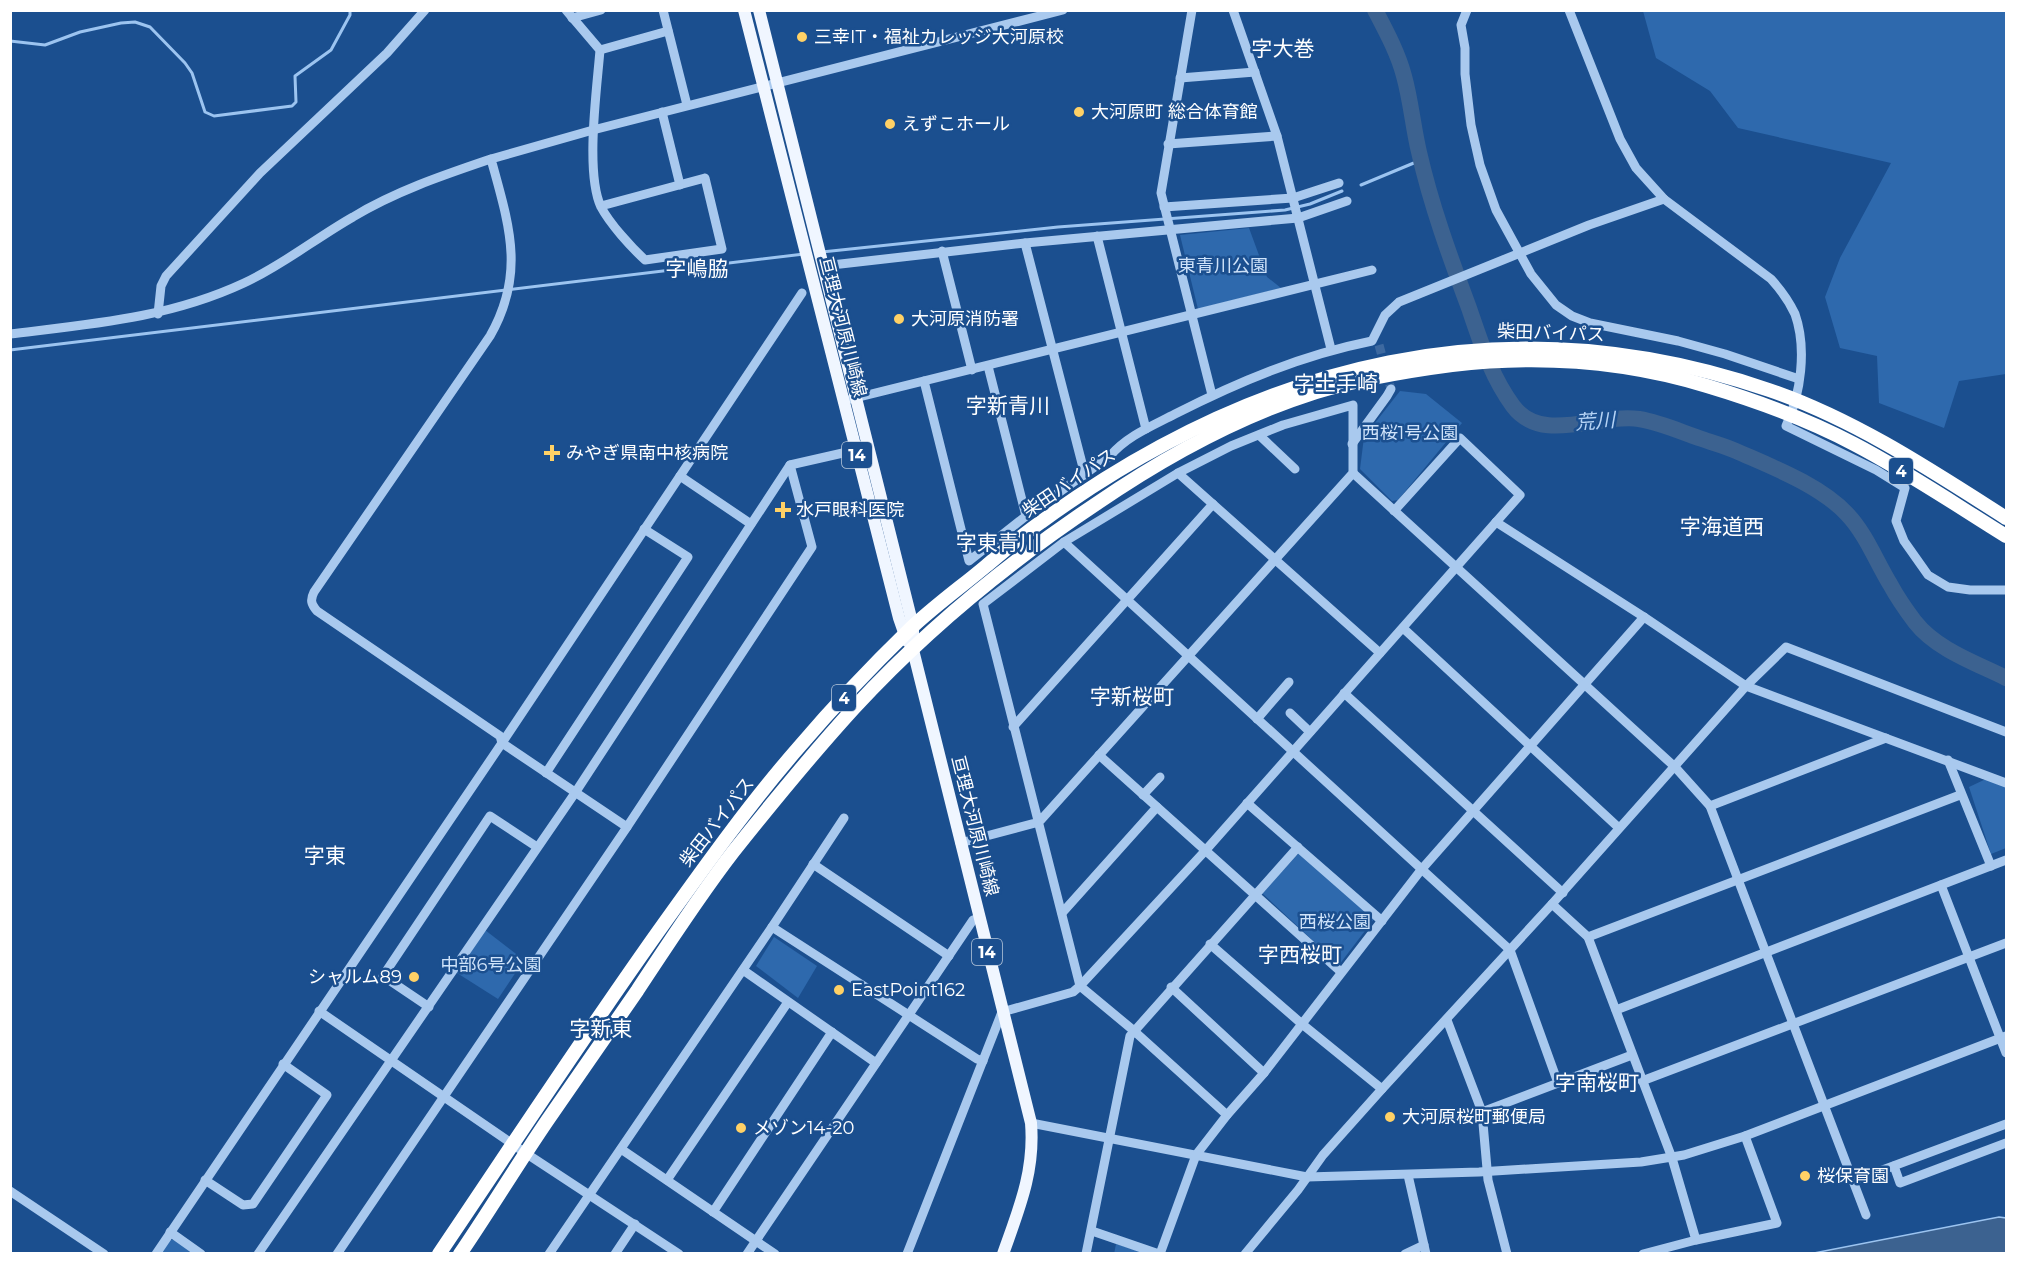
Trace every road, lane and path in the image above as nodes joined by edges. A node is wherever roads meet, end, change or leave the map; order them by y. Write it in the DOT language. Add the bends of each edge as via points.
graph roads {
  1 [pos="424,10"];
  2 [pos="601,10"];
  3 [pos="663,10"];
  4 [pos="744,10"];
  5 [pos="759,10"];
  6 [pos="1063,10"];
  7 [pos="1192,10"];
  8 [pos="1233,10"];
  9 [pos="1467,10"];
  10 [pos="1569,10"];
  11 [pos="569,14"];
  12 [pos="1032,15"];
  13 [pos="668,31"];
  14 [pos="600,50"];
  15 [pos="1255,72"];
  16 [pos="1180,78"];
  17 [pos="777,83"];
  18 [pos="764,87"];
  19 [pos="687,105"];
  20 [pos="662,112"];
  21 [pos="593,130"];
  22 [pos="1277,136"];
  23 [pos="1168,144"];
  24 [pos="491,159"];
  25 [pos="1339,183"];
  26 [pos="680,185"];
  27 [pos="1664,199"];
  28 [pos="1294,200"];
  29 [pos="1347,201"];
  30 [pos="601,206"];
  31 [pos="1164,209"];
  32 [pos="1298,217"];
  33 [pos="1168,226"];
  34 [pos="1097,236"];
  35 [pos="1025,243"];
  36 [pos="942,251"];
  37 [pos="1520,253"];
  38 [pos="821,256"];
  39 [pos="1372,270"];
  40 [pos="1315,284"];
  41 [pos="802,293"];
  42 [pos="158,314"];
  43 [pos="1191,315"];
  44 [pos="1121,332"];
  45 [pos="10,334"];
  46 [pos="1053,349"];
  47 [pos="1331,349"];
  48 [pos="846,357"];
  49 [pos="833,360"];
  50 [pos="988,366"];
  51 [pos="972,370"];
  52 [pos="1799,379"];
  53 [pos="924,381"];
  54 [pos="1391,389"];
  55 [pos="1212,396"];
  56 [pos="856,398"];
  57 [pos="1795,399"];
  58 [pos="843,401"];
  59 [pos="1791,414"];
  60 [pos="1146,429"];
  61 [pos="1259,435"];
  62 [pos="1352,444"];
  63 [pos="856,450"];
  64 [pos="790,465"];
  65 [pos="1295,469"];
  66 [pos="1178,473"];
  67 [pos="1353,473"];
  68 [pos="1085,475"];
  69 [pos="680,476"];
  70 [pos="1214,504"];
  71 [pos="1394,511"];
  72 [pos="1026,516"];
  73 [pos="2007,518"];
  74 [pos="1496,522"];
  75 [pos="751,524"];
  76 [pos="644,529"];
  77 [pos="2007,536"];
  78 [pos="1064,542"];
  79 [pos="1275,560"];
  80 [pos="1456,567"];
  81 [pos="2007,590"];
  82 [pos="1126,599"];
  83 [pos="1644,617"];
  84 [pos="1403,627"];
  85 [pos="908,631"];
  86 [pos="913,650"];
  87 [pos="1380,653"];
  88 [pos="1188,656"];
  89 [pos="1289,682"];
  90 [pos="1585,684"];
  91 [pos="1746,686"];
  92 [pos="1344,693"];
  93 [pos="1290,713"];
  94 [pos="1257,719"];
  95 [pos="1013,727"];
  96 [pos="1310,732"];
  97 [pos="2007,732"];
  98 [pos="1886,738"];
  99 [pos="502,743"];
  100 [pos="1530,747"];
  101 [pos="1292,752"];
  102 [pos="1100,755"];
  103 [pos="1948,760"];
  104 [pos="1675,767"];
  105 [pos="546,773"];
  106 [pos="1160,777"];
  107 [pos="2007,783"];
  108 [pos="574,793"];
  109 [pos="1143,795"];
  110 [pos="1960,795"];
  111 [pos="1247,803"];
  112 [pos="1710,806"];
  113 [pos="1157,807"];
  114 [pos="1474,811"];
  115 [pos="844,818"];
  116 [pos="1039,822"];
  117 [pos="627,826"];
  118 [pos="1619,828"];
  119 [pos="960,843"];
  120 [pos="537,847"];
  121 [pos="1298,847"];
  122 [pos="1204,851"];
  123 [pos="2007,860"];
  124 [pos="813,864"];
  125 [pos="1991,866"];
  126 [pos="1422,870"];
  127 [pos="1738,880"];
  128 [pos="1941,885"];
  129 [pos="1563,892"];
  130 [pos="1255,895"];
  131 [pos="1552,904"];
  132 [pos="1062,914"];
  133 [pos="979,918"];
  134 [pos="1382,921"];
  135 [pos="772,927"];
  136 [pos="1588,937"];
  137 [pos="2007,943"];
  138 [pos="1210,944"];
  139 [pos="1510,950"];
  140 [pos="1766,952"];
  141 [pos="949,956"];
  142 [pos="1969,957"];
  143 [pos="743,970"];
  144 [pos="1341,972"];
  145 [pos="1080,986"];
  146 [pos="1172,987"];
  147 [pos="788,1002"];
  148 [pos="429,1006"];
  149 [pos="1616,1010"];
  150 [pos="319,1011"];
  151 [pos="1002,1012"];
  152 [pos="909,1015"];
  153 [pos="1447,1020"];
  154 [pos="1302,1024"];
  155 [pos="1793,1024"];
  156 [pos="1133,1030"];
  157 [pos="832,1032"];
  158 [pos="2004,1037"];
  159 [pos="2007,1053"];
  160 [pos="1632,1055"];
  161 [pos="390,1060"];
  162 [pos="983,1061"];
  163 [pos="876,1063"];
  164 [pos="283,1064"];
  165 [pos="1264,1073"];
  166 [pos="1642,1081"];
  167 [pos="1558,1083"];
  168 [pos="1382,1089"];
  169 [pos="444,1096"];
  170 [pos="1825,1106"];
  171 [pos="1482,1112"];
  172 [pos="1227,1115"];
  173 [pos="1031,1123"];
  174 [pos="2007,1124"];
  175 [pos="1745,1136"];
  176 [pos="1111,1138"];
  177 [pos="2007,1143"];
  178 [pos="513,1145"];
  179 [pos="621,1149"];
  180 [pos="527,1154"];
  181 [pos="1196,1155"];
  182 [pos="1672,1158"];
  183 [pos="1894,1166"];
  184 [pos="1487,1171"];
  185 [pos="1408,1174"];
  186 [pos="1307,1177"];
  187 [pos="205,1179"];
  188 [pos="667,1180"];
  189 [pos="1854,1181"];
  190 [pos="10,1191"];
  191 [pos="590,1193"];
  192 [pos="713,1212"];
  193 [pos="1866,1215"];
  194 [pos="634,1224"];
  195 [pos="1092,1231"];
  196 [pos="170,1232"];
  197 [pos="1696,1240"];
  198 [pos="756,1241"];
  199 [pos="1425,1249"];
  200 [pos="104,1254"];
  201 [pos="156,1254"];
  202 [pos="201,1254"];
  203 [pos="258,1254"];
  204 [pos="337,1254"];
  205 [pos="439,1254"];
  206 [pos="460,1254"];
  207 [pos="549,1254"];
  208 [pos="615,1254"];
  209 [pos="679,1254"];
  210 [pos="747,1254"];
  211 [pos="775,1254"];
  212 [pos="907,1254"];
  213 [pos="1003,1254"];
  214 [pos="1086,1254"];
  215 [pos="1159,1254"];
  216 [pos="1245,1254"];
  217 [pos="1405,1254"];
  218 [pos="1507,1254"];
  219 [pos="1643,1254"];
  1 -- 42 [label="street" via="387,53 260,173 166,276"];
  2 -- 11 [label="street"];
  3 -- 13 [label="street"];
  4 -- 18 [label="main road, 亘理大河原川崎線 / 14"];
  5 -- 17 [label="main road, 亘理大河原川崎線 / 14"];
  6 -- 12 [label="street"];
  7 -- 16 [label="street"];
  8 -- 15 [label="street"];
  9 -- 37 [label="street" via="1461,25 1471,125 1496,210"];
  10 -- 27 [label="street" via="1620,139 1636,168"];
  11 -- 14 [label="street"];
  12 -- 17 [label="street"];
  13 -- 14 [label="street"];
  13 -- 19 [label="street"];
  14 -- 21 [label="street"];
  15 -- 16 [label="street"];
  15 -- 22 [label="street"];
  16 -- 23 [label="street"];
  17 -- 18 [label="street"];
  17 -- 38 [label="main road, 亘理大河原川崎線 / 14"];
  18 -- 19 [label="street"];
  18 -- 49 [label="main road, 亘理大河原川崎線 / 14"];
  19 -- 20 [label="street"];
  20 -- 21 [label="street"];
  20 -- 26 [label="street"];
  21 -- 24 [label="street"];
  21 -- 30 [label="street" via="595,186"];
  22 -- 23 [label="street"];
  22 -- 28 [label="street"];
  23 -- 31 [label="street" via="1161,194"];
  24 -- 42 [label="street" via="389,197 245,283"];
  24 -- 99 [label="street" via="510,240 512,279 502,316 311,598 317,611 500,736"];
  25 -- 28 [label="street"];
  26 -- 30 [label="street"];
  26 -- 30 [label="street" via="705,178 722,249 645,260"];
  27 -- 37 [label="street"];
  27 -- 52 [label="street" via="1771,279 1784,294 1795,315 1800,338"];
  28 -- 31 [label="street"];
  28 -- 32 [label="street"];
  29 -- 32 [label="street"];
  31 -- 33 [label="street"];
  32 -- 33 [label="street"];
  32 -- 40 [label="street"];
  33 -- 34 [label="street"];
  33 -- 43 [label="street"];
  34 -- 35 [label="street"];
  34 -- 44 [label="street"];
  35 -- 36 [label="street"];
  35 -- 46 [label="street"];
  36 -- 38 [label="street"];
  36 -- 51 [label="street"];
  37 -- 47 [label="street" via="1399,302 1384,315 1376,343"];
  37 -- 52 [label="street" via="1556,306 1572,316 1688,343"];
  38 -- 48 [label="main road, 亘理大河原川崎線 / 14"];
  39 -- 40 [label="street"];
  40 -- 43 [label="street"];
  40 -- 47 [label="street"];
  41 -- 69 [label="street"];
  42 -- 45 [label="street"];
  43 -- 44 [label="street"];
  43 -- 55 [label="street"];
  44 -- 46 [label="street"];
  44 -- 60 [label="street"];
  46 -- 50 [label="street"];
  46 -- 68 [label="street"];
  47 -- 55 [label="street"];
  48 -- 49 [label="street"];
  48 -- 56 [label="main road, 亘理大河原川崎線 / 14"];
  49 -- 58 [label="main road, 亘理大河原川崎線 / 14"];
  50 -- 51 [label="street"];
  50 -- 72 [label="street"];
  51 -- 53 [label="street"];
  52 -- 57 [label="street"];
  53 -- 56 [label="street"];
  53 -- 72 [label="street" via="969,561"];
  54 -- 62 [label="street"];
  55 -- 60 [label="street"];
  56 -- 58 [label="street"];
  56 -- 85 [label="main road, 亘理大河原川崎線 / 14"];
  57 -- 59 [label="street"];
  57 -- 73 [label="highway, 柴田バイパス / 4" via="1871,435"];
  57 -- 85 [label="highway, 柴田バイパス / 4" via="1716,372 1588,350 1478,349 1359,367 1245,405 1131,462 1040,522"];
  58 -- 63 [label="main road, 亘理大河原川崎線 / 14"];
  59 -- 77 [label="highway, 柴田バイパス / 4" via="1857,445"];
  59 -- 81 [label="street" via="1786,426 1905,488 1896,521 1904,541 1928,576 1947,587"];
  59 -- 86 [label="highway, 柴田バイパス / 4" via="1708,386 1606,365 1496,361 1363,379 1276,406 1130,480 1038,544"];
  60 -- 68 [label="street" via="1120,443"];
  61 -- 62 [label="street" via="1353,405"];
  61 -- 65 [label="street"];
  61 -- 66 [label="street"];
  62 -- 67 [label="street"];
  63 -- 64 [label="street"];
  63 -- 85 [label="main road, 亘理大河原川崎線 / 14"];
  64 -- 75 [label="street"];
  64 -- 117 [label="street" via="812,547"];
  66 -- 70 [label="street"];
  66 -- 78 [label="street"];
  67 -- 71 [label="street"];
  67 -- 79 [label="street"];
  68 -- 72 [label="street"];
  69 -- 75 [label="street"];
  69 -- 76 [label="street"];
  70 -- 79 [label="street"];
  70 -- 82 [label="street"];
  71 -- 74 [label="street" via="1460,438 1520,495"];
  71 -- 80 [label="street"];
  74 -- 80 [label="street"];
  74 -- 83 [label="street"];
  75 -- 108 [label="street"];
  76 -- 99 [label="street"];
  76 -- 105 [label="street" via="688,557"];
  78 -- 82 [label="street"];
  78 -- 95 [label="street" via="983,604"];
  79 -- 87 [label="street"];
  79 -- 88 [label="street"];
  80 -- 84 [label="street"];
  80 -- 90 [label="street"];
  82 -- 88 [label="street"];
  82 -- 95 [label="street"];
  83 -- 90 [label="street"];
  83 -- 91 [label="street"];
  84 -- 87 [label="street"];
  84 -- 100 [label="street"];
  85 -- 86 [label="main road, 亘理大河原川崎線 / 14"];
  85 -- 178 [label="highway, 柴田バイパス / 4" via="798,747 734,828 625,978"];
  86 -- 119 [label="main road, 亘理大河原川崎線 / 14"];
  86 -- 180 [label="highway, 柴田バイパス / 4" via="854,708 731,855"];
  87 -- 92 [label="street"];
  88 -- 94 [label="street"];
  88 -- 102 [label="street"];
  89 -- 94 [label="street"];
  90 -- 100 [label="street"];
  90 -- 104 [label="street"];
  91 -- 97 [label="street" via="1786,646"];
  91 -- 98 [label="street"];
  91 -- 104 [label="street"];
  92 -- 96 [label="street"];
  92 -- 114 [label="street"];
  93 -- 96 [label="street"];
  94 -- 101 [label="street"];
  95 -- 116 [label="street"];
  96 -- 101 [label="street"];
  98 -- 103 [label="street"];
  98 -- 112 [label="street"];
  99 -- 105 [label="street"];
  99 -- 150 [label="street"];
  100 -- 114 [label="street"];
  100 -- 118 [label="street"];
  101 -- 111 [label="street"];
  101 -- 126 [label="street"];
  102 -- 109 [label="street"];
  102 -- 116 [label="street"];
  103 -- 107 [label="street"];
  103 -- 110 [label="street"];
  104 -- 112 [label="street"];
  104 -- 118 [label="street"];
  105 -- 108 [label="street"];
  106 -- 109 [label="street"];
  108 -- 117 [label="street"];
  108 -- 120 [label="street"];
  109 -- 113 [label="street"];
  110 -- 125 [label="street"];
  110 -- 127 [label="street"];
  111 -- 121 [label="street"];
  111 -- 122 [label="street"];
  112 -- 127 [label="street"];
  113 -- 122 [label="street"];
  113 -- 132 [label="street"];
  114 -- 126 [label="street"];
  114 -- 129 [label="street"];
  115 -- 124 [label="street"];
  116 -- 119 [label="street"];
  116 -- 132 [label="street"];
  117 -- 169 [label="street"];
  118 -- 129 [label="street"];
  119 -- 133 [label="main road, 亘理大河原川崎線 / 14"];
  120 -- 148 [label="street"];
  120 -- 148 [label="street" via="490,816 383,976"];
  121 -- 130 [label="street"];
  121 -- 134 [label="street"];
  122 -- 130 [label="street"];
  122 -- 145 [label="street"];
  123 -- 125 [label="street"];
  124 -- 135 [label="street"];
  124 -- 141 [label="street"];
  125 -- 128 [label="street"];
  126 -- 134 [label="street"];
  126 -- 139 [label="street"];
  127 -- 136 [label="street"];
  127 -- 140 [label="street"];
  128 -- 140 [label="street"];
  128 -- 142 [label="street"];
  129 -- 131 [label="street"];
  130 -- 138 [label="street"];
  130 -- 144 [label="street"];
  131 -- 136 [label="street"];
  131 -- 139 [label="street"];
  132 -- 145 [label="street"];
  133 -- 141 [label="street" via="973,920"];
  133 -- 151 [label="main road, 亘理大河原川崎線 / 14"];
  134 -- 144 [label="street"];
  135 -- 143 [label="street"];
  135 -- 152 [label="street"];
  136 -- 149 [label="street"];
  137 -- 142 [label="street"];
  138 -- 146 [label="street"];
  138 -- 154 [label="street"];
  139 -- 153 [label="street"];
  139 -- 167 [label="street"];
  140 -- 149 [label="street"];
  140 -- 155 [label="street"];
  141 -- 152 [label="street"];
  142 -- 155 [label="street"];
  142 -- 158 [label="street"];
  143 -- 147 [label="street"];
  143 -- 179 [label="street"];
  144 -- 154 [label="street"];
  145 -- 151 [label="street" via="1073,992"];
  145 -- 156 [label="street"];
  146 -- 156 [label="street"];
  146 -- 165 [label="street"];
  147 -- 157 [label="street"];
  147 -- 188 [label="street"];
  148 -- 161 [label="street"];
  149 -- 160 [label="street"];
  150 -- 161 [label="street"];
  150 -- 164 [label="street"];
  151 -- 162 [label="street"];
  151 -- 173 [label="main road, 亘理大河原川崎線 / 14"];
  152 -- 162 [label="street"];
  152 -- 163 [label="street"];
  153 -- 168 [label="street"];
  153 -- 171 [label="street"];
  154 -- 165 [label="street"];
  154 -- 168 [label="street"];
  155 -- 166 [label="street"];
  155 -- 170 [label="street"];
  156 -- 172 [label="street"];
  156 -- 176 [label="street"];
  157 -- 163 [label="street"];
  157 -- 192 [label="street"];
  158 -- 159 [label="street"];
  158 -- 170 [label="street"];
  160 -- 166 [label="street"];
  160 -- 167 [label="street"];
  161 -- 169 [label="street"];
  161 -- 203 [label="street"];
  162 -- 212 [label="street"];
  163 -- 198 [label="street"];
  164 -- 187 [label="street"];
  164 -- 187 [label="street" via="327,1095 321,1104 253,1204 243,1205"];
  165 -- 172 [label="street"];
  166 -- 182 [label="street"];
  167 -- 171 [label="street"];
  168 -- 186 [label="street"];
  169 -- 178 [label="street"];
  169 -- 204 [label="street"];
  170 -- 175 [label="street"];
  170 -- 189 [label="street"];
  171 -- 184 [label="street"];
  172 -- 181 [label="street"];
  173 -- 176 [label="street"];
  173 -- 213 [label="main road, 亘理大河原川崎線 / 14" via="1032,1159"];
  174 -- 183 [label="street"];
  175 -- 182 [label="street"];
  175 -- 197 [label="street" via="1777,1223"];
  176 -- 181 [label="street"];
  176 -- 195 [label="street"];
  177 -- 183 [label="street" via="1900,1183"];
  178 -- 180 [label="street"];
  178 -- 205 [label="highway, 柴田バイパス / 4"];
  179 -- 188 [label="street"];
  179 -- 191 [label="street"];
  180 -- 191 [label="street"];
  180 -- 206 [label="highway, 柴田バイパス / 4"];
  181 -- 186 [label="street"];
  181 -- 215 [label="street"];
  182 -- 184 [label="street"];
  182 -- 197 [label="street"];
  183 -- 189 [label="street"];
  184 -- 185 [label="street"];
  184 -- 218 [label="street"];
  185 -- 186 [label="street"];
  185 -- 199 [label="street"];
  186 -- 216 [label="street"];
  187 -- 196 [label="street"];
  188 -- 192 [label="street"];
  189 -- 193 [label="street"];
  190 -- 200 [label="street"];
  191 -- 194 [label="street"];
  191 -- 207 [label="street"];
  192 -- 198 [label="street"];
  194 -- 208 [label="street"];
  194 -- 209 [label="street"];
  195 -- 214 [label="street"];
  195 -- 215 [label="street"];
  196 -- 201 [label="street"];
  196 -- 202 [label="street"];
  197 -- 219 [label="street"];
  198 -- 210 [label="street"];
  198 -- 211 [label="street"];
  199 -- 217 [label="street"];
}
